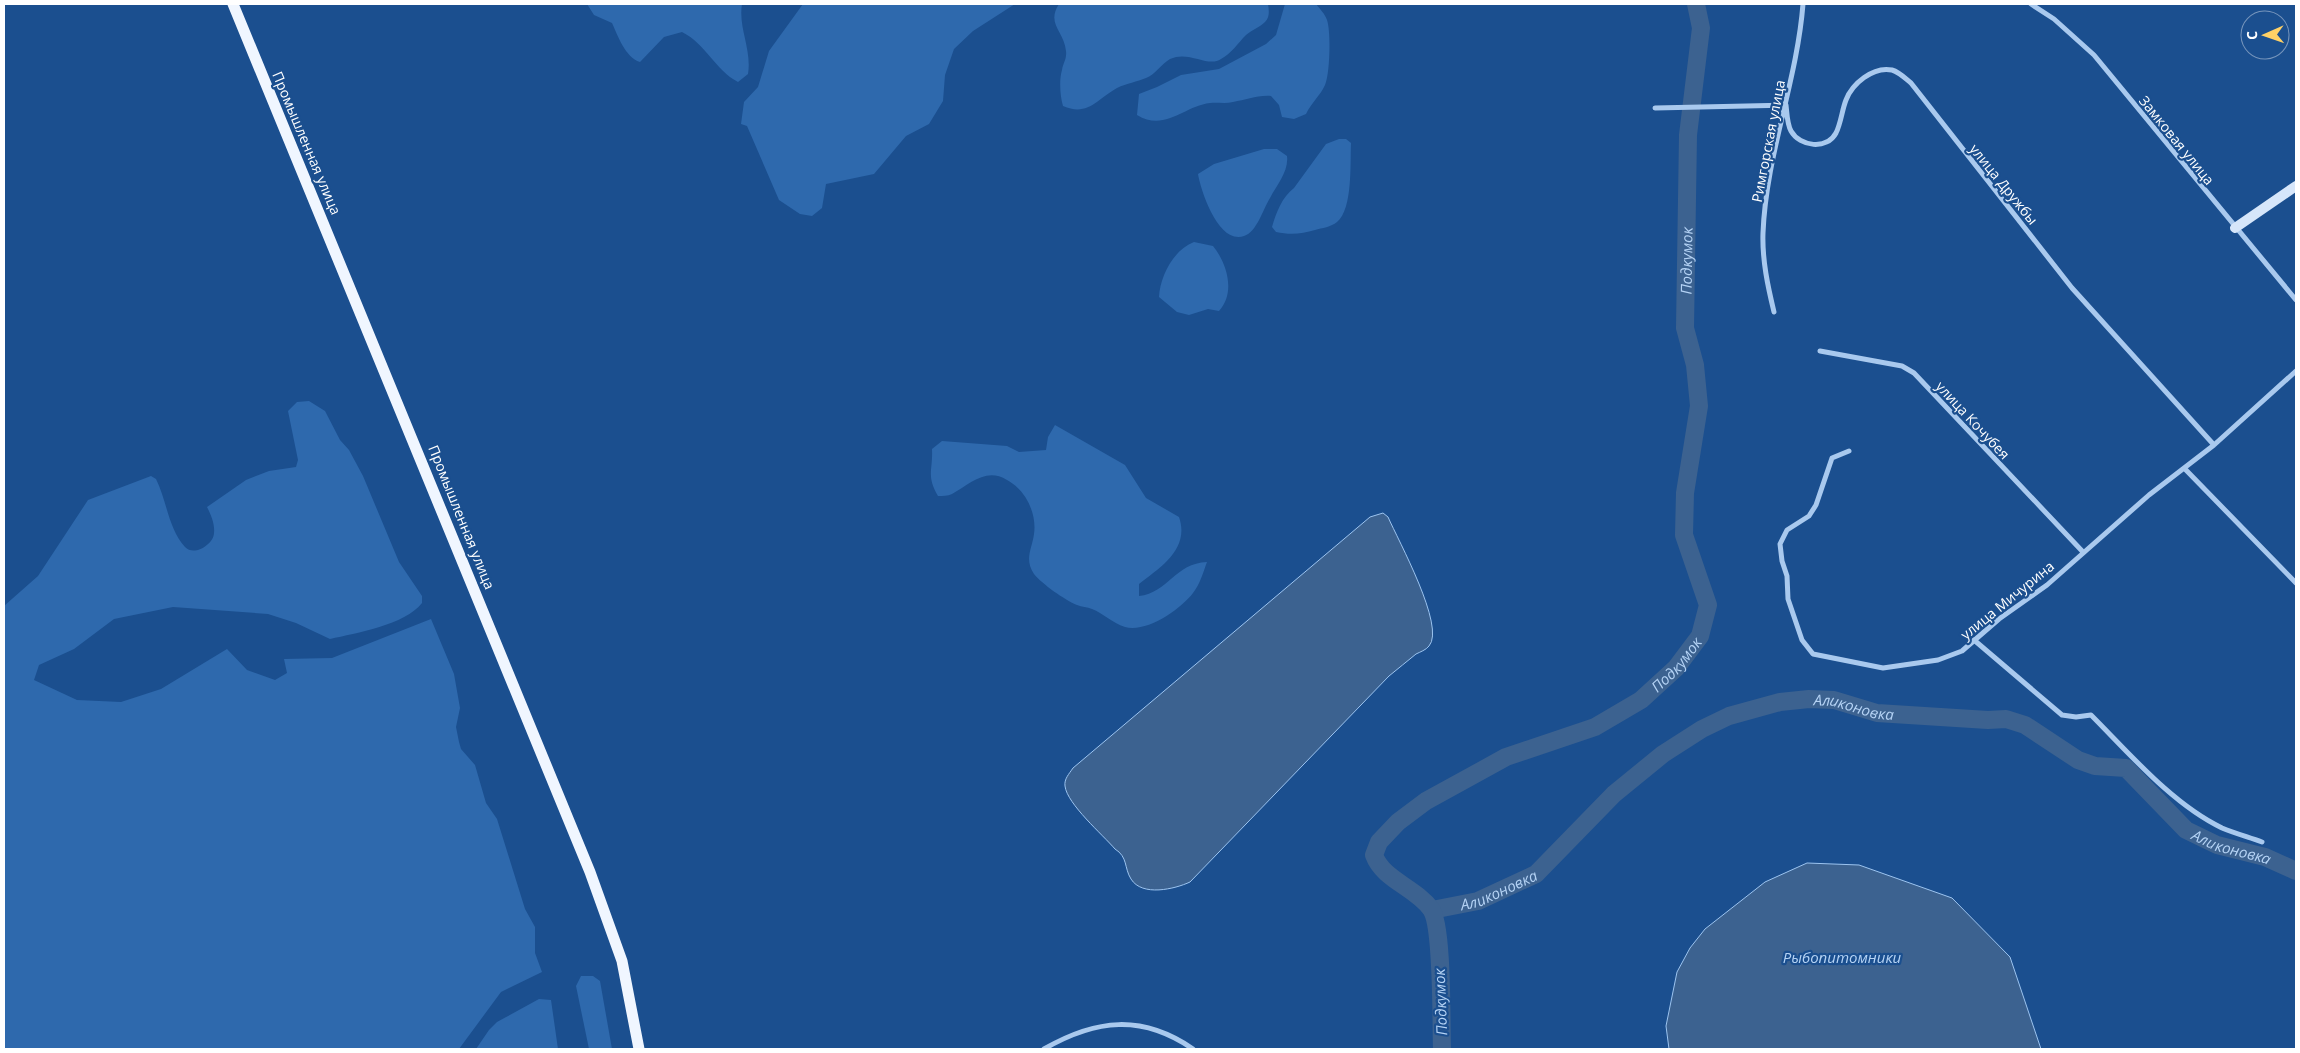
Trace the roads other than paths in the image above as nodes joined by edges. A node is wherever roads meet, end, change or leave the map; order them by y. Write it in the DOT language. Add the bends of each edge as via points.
graph roads {
  1 [pos="233,4"];
  2 [pos="1803,4"];
  3 [pos="2031,4"];
  4 [pos="1786,105"];
  5 [pos="1655,108"];
  6 [pos="2296,186"];
  7 [pos="2235,228"];
  8 [pos="2296,300"];
  9 [pos="1774,312"];
  10 [pos="1820,351"];
  11 [pos="2296,371"];
  12 [pos="2214,445"];
  13 [pos="1848,451"];
  14 [pos="2184,468"];
  15 [pos="2083,552"];
  16 [pos="2296,583"];
  17 [pos="1974,640"];
  18 [pos="2262,842"];
  19 [pos="640,1049"];
  20 [pos="1044,1049"];
  21 [pos="1192,1049"];
  1 -- 19 [label="main road, Промышленная улица" via="590,872 622,961"];
  2 -- 4 [label="street, Римгорская улица"];
  3 -- 7 [label="street, Замковая улица" via="2054,19 2094,55"];
  4 -- 5 [label="street"];
  4 -- 9 [label="street, Римгорская улица" via="1776,143 1763,234 1766,279"];
  4 -- 12 [label="street, улица Дружбы" via="1790,130 1800,142 1812,145 1827,142 1836,134 1853,86 1877,72 1890,70 1901,74 2072,288"];
  6 -- 7 [label="street"];
  7 -- 8 [label="street, Замковая улица"];
  10 -- 15 [label="street, улица Кочубея" via="1902,366 1914,374"];
  11 -- 12 [label="street, улица Мичурина"];
  12 -- 14 [label="street, улица Мичурина"];
  13 -- 17 [label="street, улица Мичурина" via="1832,458 1816,505 1809,516 1786,530 1780,544 1788,599 1802,640 1814,654 1883,668 1938,660 1962,651"];
  14 -- 15 [label="street, улица Мичурина"];
  14 -- 16 [label="street"];
  15 -- 17 [label="street, улица Мичурина" via="2047,585"];
  17 -- 18 [label="street" via="2062,715 2090,715 2161,785 2202,816 2221,827"];
  20 -- 21 [label="street" via="1094,1026 1112,1024 1157,1030"];
}
